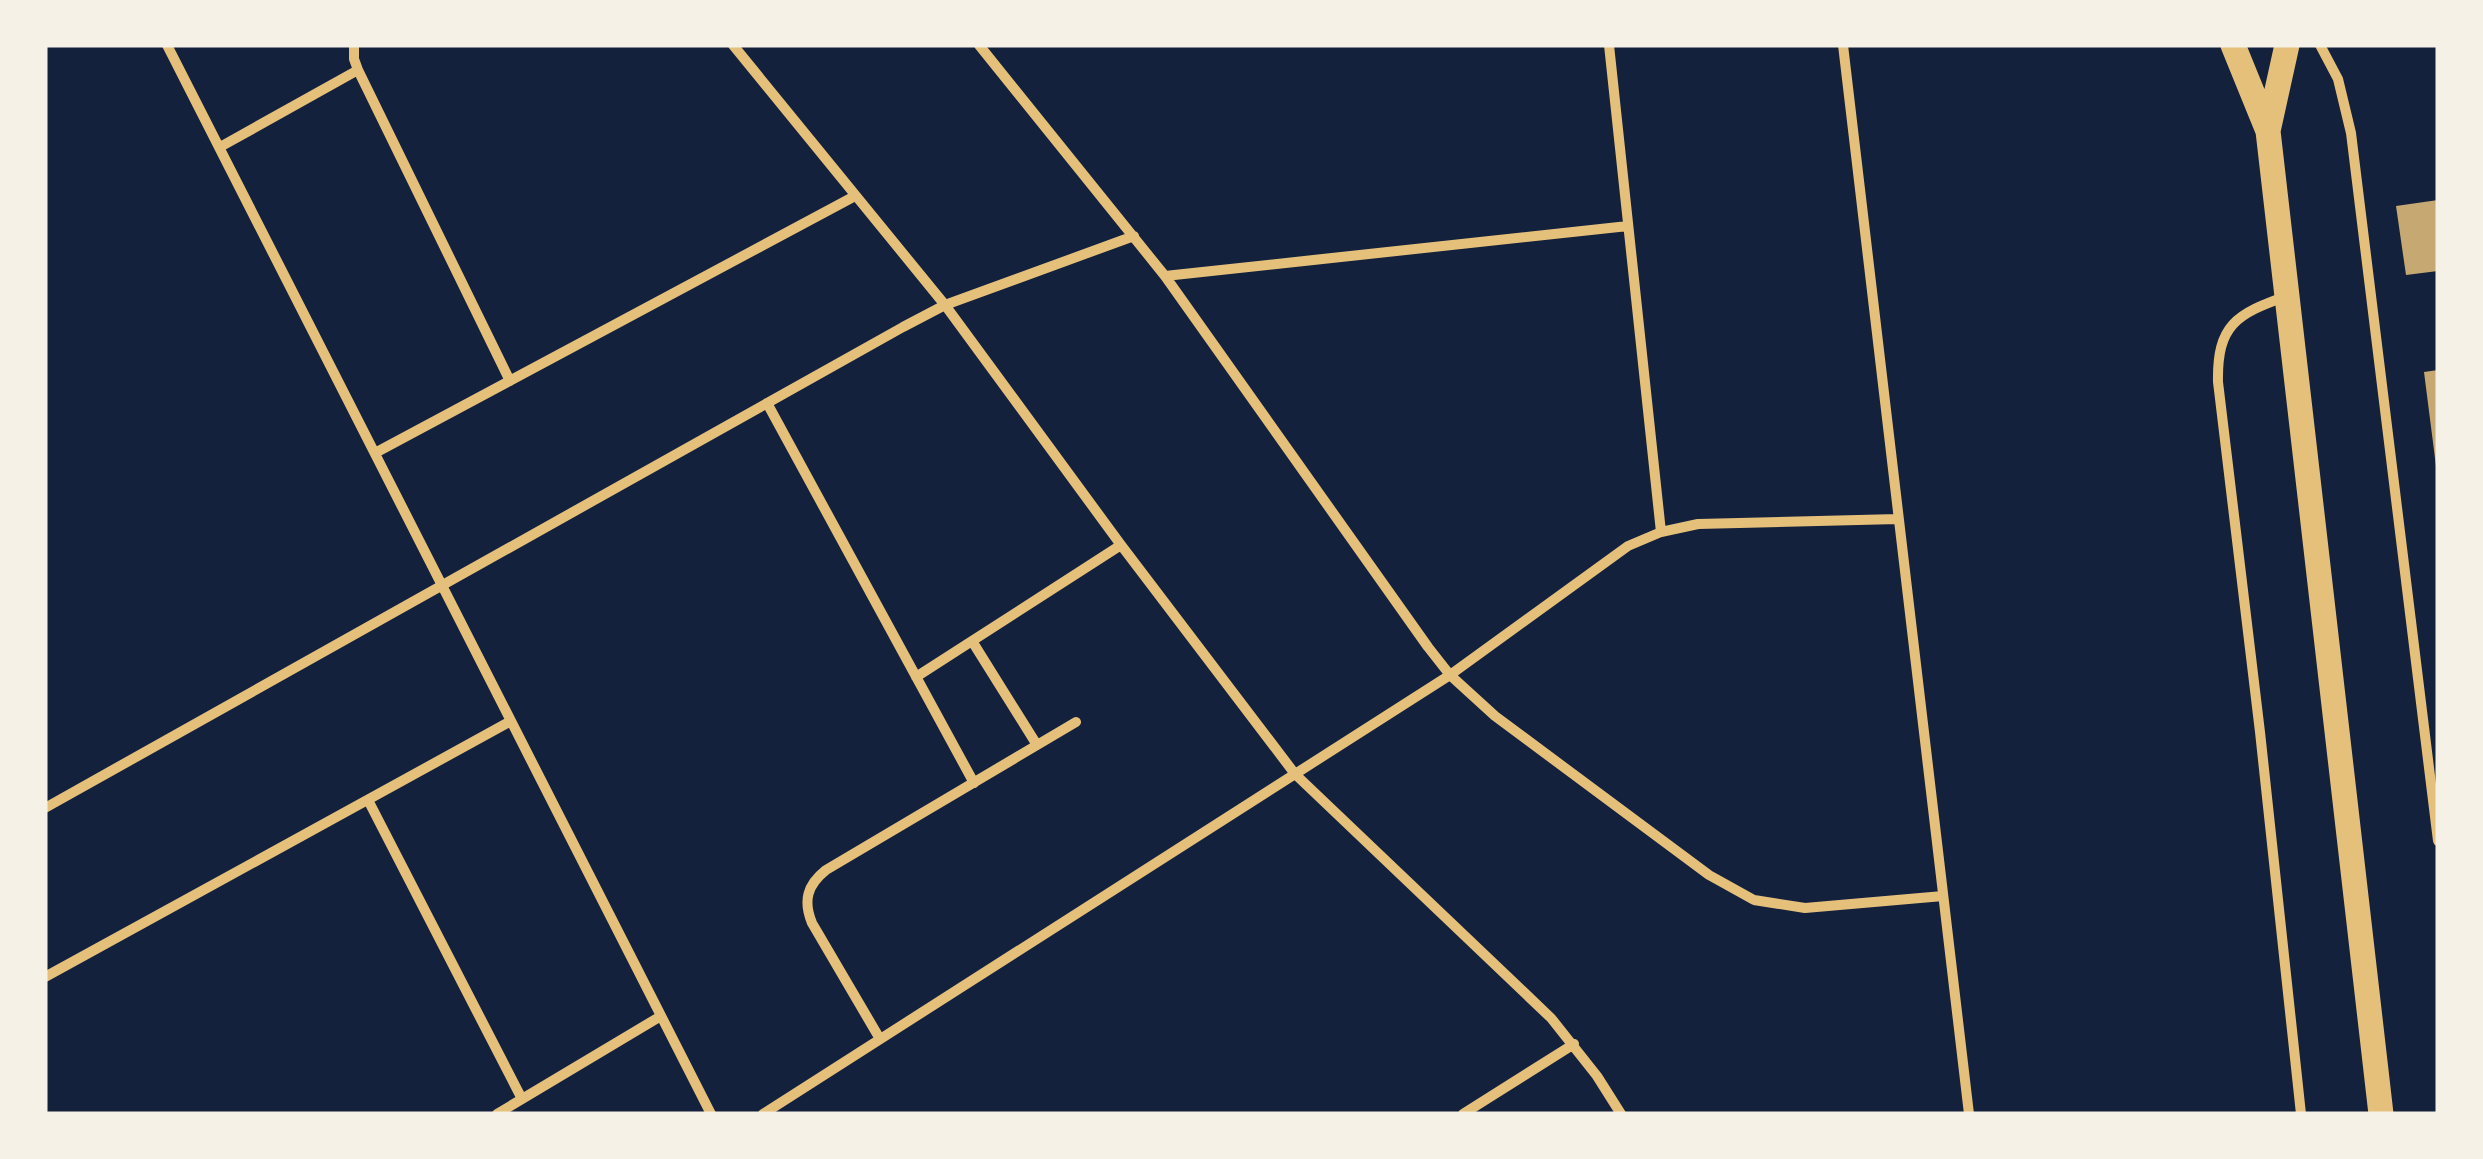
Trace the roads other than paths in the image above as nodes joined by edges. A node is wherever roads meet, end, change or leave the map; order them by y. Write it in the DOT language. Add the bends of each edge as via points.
graph roads {
  1 [pos="167,45"];
  2 [pos="354,45"];
  3 [pos="734,45"];
  4 [pos="979,45"];
  5 [pos="1609,45"];
  6 [pos="1843,45"];
  7 [pos="2233,45"];
  8 [pos="2287,45"];
  9 [pos="2320,45"];
  10 [pos="358,70"];
  11 [pos="2268,131"];
  12 [pos="220,148"];
  13 [pos="855,196"];
  14 [pos="1628,226"];
  15 [pos="1134,236"];
  16 [pos="1165,276"];
  17 [pos="2288,296"];
  18 [pos="945,305"];
  19 [pos="510,380"];
  20 [pos="766,403"];
  21 [pos="375,453"];
  22 [pos="1898,519"];
  23 [pos="1660,532"];
  24 [pos="1121,546"];
  25 [pos="442,585"];
  26 [pos="972,641"];
  27 [pos="1450,675"];
  28 [pos="916,678"];
  29 [pos="512,721"];
  30 [pos="1076,722"];
  31 [pos="1037,745"];
  32 [pos="2432,748"];
  33 [pos="1295,774"];
  34 [pos="974,783"];
  35 [pos="368,800"];
  36 [pos="45,808"];
  37 [pos="2438,841"];
  38 [pos="1943,896"];
  39 [pos="45,977"];
  40 [pos="661,1016"];
  41 [pos="880,1039"];
  42 [pos="1574,1044"];
  43 [pos="522,1099"];
  44 [pos="497,1114"];
  45 [pos="711,1114"];
  46 [pos="763,1114"];
  47 [pos="1463,1114"];
  48 [pos="1621,1114"];
  49 [pos="1969,1114"];
  50 [pos="2301,1114"];
  51 [pos="2381,1114"];
  1 -- 12 [label="street"];
  2 -- 10 [label="street"];
  3 -- 13 [label="street"];
  4 -- 15 [label="street"];
  5 -- 14 [label="street"];
  6 -- 22 [label="street"];
  7 -- 11 [label="main road"];
  8 -- 11 [label="main road"];
  9 -- 32 [label="street" via="2352,133"];
  10 -- 12 [label="street"];
  10 -- 19 [label="street"];
  11 -- 17 [label="main road"];
  12 -- 21 [label="street"];
  13 -- 18 [label="street"];
  13 -- 19 [label="street"];
  14 -- 16 [label="street"];
  14 -- 23 [label="street"];
  15 -- 16 [label="street"];
  15 -- 18 [label="street"];
  16 -- 27 [label="street"];
  17 -- 50 [label="street" via="2236,320 2224,337 2218,382"];
  17 -- 51 [label="main road"];
  18 -- 20 [label="street"];
  18 -- 24 [label="street"];
  19 -- 21 [label="street"];
  20 -- 25 [label="street"];
  20 -- 28 [label="street"];
  21 -- 25 [label="street"];
  22 -- 23 [label="street" via="1698,524"];
  22 -- 38 [label="street"];
  23 -- 27 [label="street" via="1600,565"];
  24 -- 26 [label="street"];
  24 -- 33 [label="street"];
  25 -- 29 [label="street"];
  25 -- 36 [label="street"];
  26 -- 28 [label="street"];
  26 -- 31 [label="street"];
  27 -- 33 [label="street"];
  27 -- 38 [label="street" via="1510,728 1754,900 1806,908"];
  28 -- 34 [label="street"];
  29 -- 35 [label="street"];
  29 -- 40 [label="street"];
  30 -- 31 [label="street"];
  31 -- 34 [label="street"];
  32 -- 37 [label="street"];
  33 -- 41 [label="street"];
  33 -- 42 [label="street"];
  34 -- 41 [label="street" via="826,870 810,886 812,923"];
  35 -- 39 [label="street"];
  35 -- 43 [label="street"];
  38 -- 49 [label="street"];
  40 -- 43 [label="street"];
  40 -- 45 [label="street"];
  41 -- 46 [label="street"];
  42 -- 47 [label="street"];
  42 -- 48 [label="street"];
  43 -- 44 [label="street"];
}
